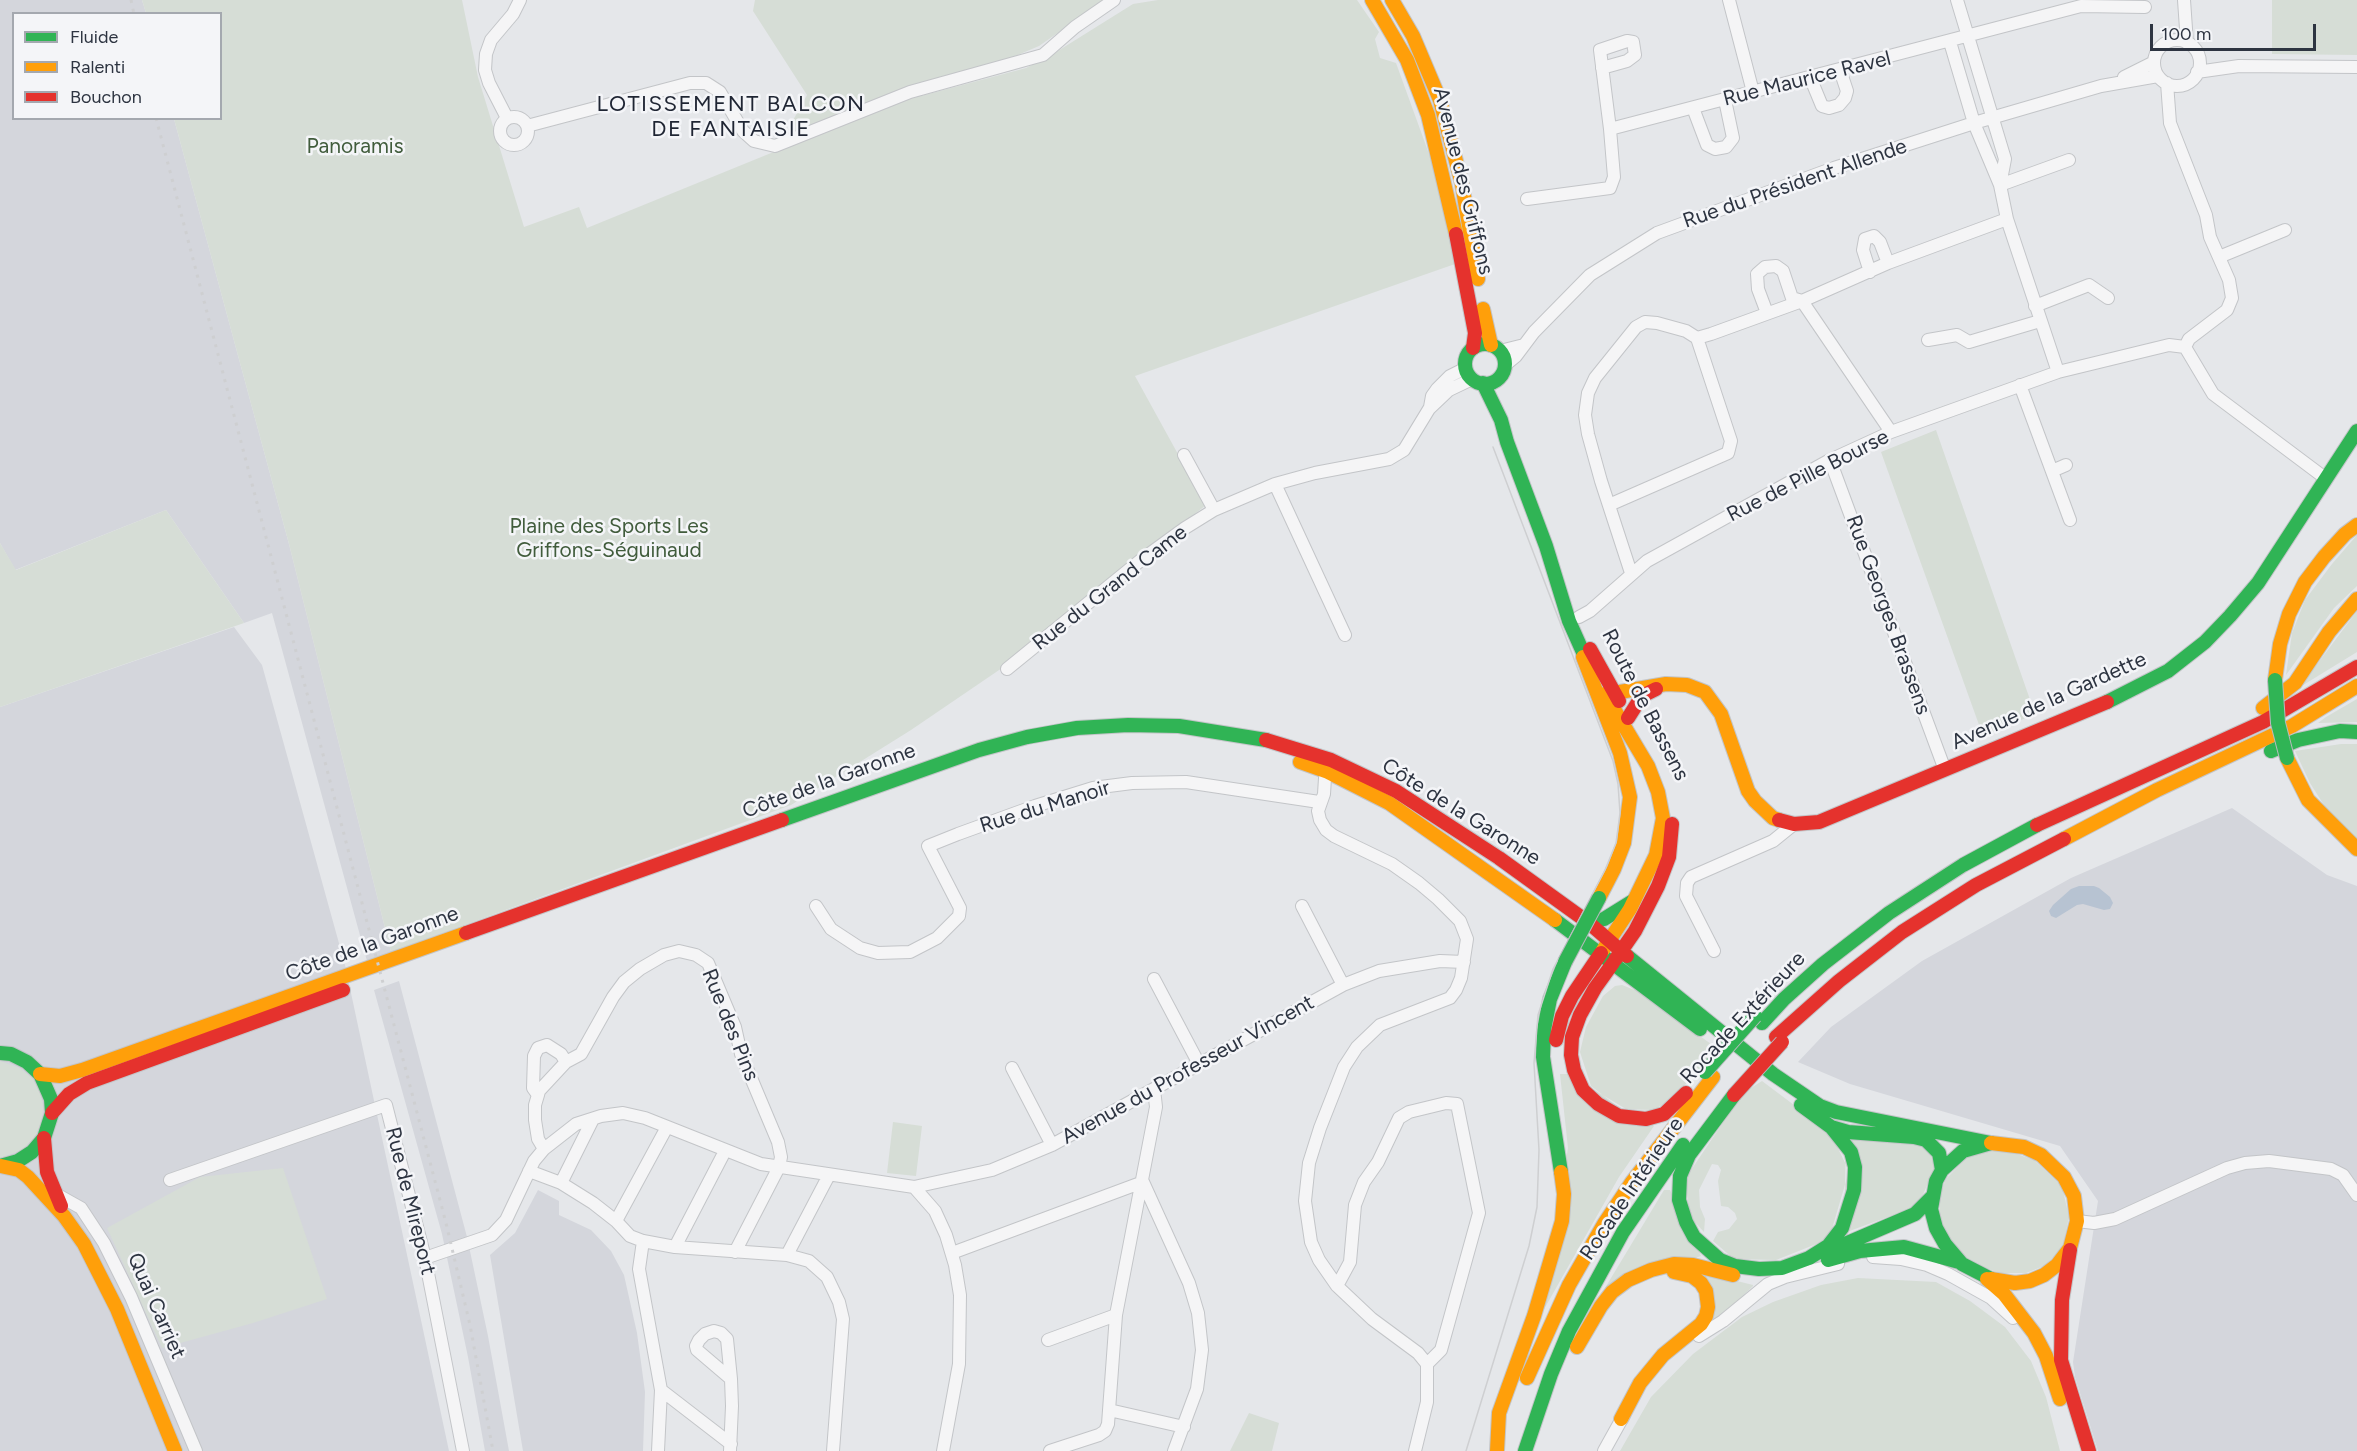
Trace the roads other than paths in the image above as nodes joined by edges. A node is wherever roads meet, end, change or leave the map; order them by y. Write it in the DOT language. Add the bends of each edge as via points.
graph roads {
  1 [pos="520,0"];
  2 [pos="1114,0"];
  3 [pos="1372,0"];
  4 [pos="1392,0"];
  5 [pos="1729,0"];
  6 [pos="1957,0"];
  7 [pos="2183,0"];
  8 [pos="2084,3"];
  9 [pos="2145,7"];
  10 [pos="1967,37"];
  11 [pos="2173,41"];
  12 [pos="1950,42"];
  13 [pos="2187,43"];
  14 [pos="2198,57"];
  15 [pos="2154,62"];
  16 [pos="2239,66"];
  17 [pos="2357,67"];
  18 [pos="1602,68"];
  19 [pos="1840,70"];
  20 [pos="2197,72"];
  21 [pos="1810,77"];
  22 [pos="2162,80"];
  23 [pos="2180,85"];
  24 [pos="2101,86"];
  25 [pos="1753,92"];
  26 [pos="1725,100"];
  27 [pos="2170,103"];
  28 [pos="1693,108"];
  29 [pos="1993,117"];
  30 [pos="507,118"];
  31 [pos="1974,123"];
  32 [pos="527,126"];
  33 [pos="1610,129"];
  34 [pos="2069,160"];
  35 [pos="2000,185"];
  36 [pos="1527,199"];
  37 [pos="2007,219"];
  38 [pos="2285,230"];
  39 [pos="2219,257"];
  40 [pos="1888,263"];
  41 [pos="1870,273"];
  42 [pos="2108,298"];
  43 [pos="1802,301"];
  44 [pos="2035,306"];
  45 [pos="1767,313"];
  46 [pos="2040,321"];
  47 [pos="1697,338"];
  48 [pos="1928,340"];
  49 [pos="2185,347"];
  50 [pos="1473,348"];
  51 [pos="1499,360"];
  52 [pos="2058,372"];
  53 [pos="1474,377"];
  54 [pos="2020,385"];
  55 [pos="1501,420"];
  56 [pos="2357,431"];
  57 [pos="1891,432"];
  58 [pos="1184,455"];
  59 [pos="1830,460"];
  60 [pos="2066,465"];
  61 [pos="2052,471"];
  62 [pos="2325,478"];
  63 [pos="1275,484"];
  64 [pos="1609,505"];
  65 [pos="1214,510"];
  66 [pos="2070,520"];
  67 [pos="2357,525"];
  68 [pos="1546,546"];
  69 [pos="1630,573"];
  70 [pos="2357,599"];
  71 [pos="1579,617"];
  72 [pos="1345,635"];
  73 [pos="1583,657"];
  74 [pos="2357,667"];
  75 [pos="1008,669"];
  76 [pos="1666,684"];
  77 [pos="2357,686"];
  78 [pos="1614,693"];
  79 [pos="1628,718"];
  80 [pos="2357,732"];
  81 [pos="2203,748"];
  82 [pos="1347,767"];
  83 [pos="1945,770"];
  84 [pos="1328,772"];
  85 [pos="1348,783"];
  86 [pos="1322,798"];
  87 [pos="1794,824"];
  88 [pos="2073,834"];
  89 [pos="2357,849"];
  90 [pos="1635,900"];
  91 [pos="816,906"];
  92 [pos="1302,906"];
  93 [pos="1589,923"];
  94 [pos="1567,931"];
  95 [pos="1635,931"];
  96 [pos="1612,951"];
  97 [pos="1714,951"];
  98 [pos="1464,962"];
  99 [pos="1647,973"];
  100 [pos="1585,975"];
  101 [pos="1154,979"];
  102 [pos="1343,985"];
  103 [pos="0,1053"];
  104 [pos="566,1062"];
  105 [pos="1199,1064"];
  106 [pos="1012,1068"];
  107 [pos="40,1074"];
  108 [pos="1709,1074"];
  109 [pos="1154,1089"];
  110 [pos="1731,1092"];
  111 [pos="538,1095"];
  112 [pos="52,1113"];
  113 [pos="593,1119"];
  114 [pos="667,1127"];
  115 [pos="1831,1127"];
  116 [pos="44,1138"];
  117 [pos="1991,1143"];
  118 [pos="1052,1145"];
  119 [pos="544,1149"];
  120 [pos="725,1151"];
  121 [pos="1,1166"];
  122 [pos="779,1167"];
  123 [pos="1942,1170"];
  124 [pos="530,1171"];
  125 [pos="829,1175"];
  126 [pos="170,1180"];
  127 [pos="1143,1182"];
  128 [pos="561,1183"];
  129 [pos="914,1187"];
  130 [pos="56,1194"];
  131 [pos="1564,1194"];
  132 [pos="2357,1195"];
  133 [pos="1933,1196"];
  134 [pos="64,1216"];
  135 [pos="616,1221"];
  136 [pos="2077,1221"];
  137 [pos="643,1241"];
  138 [pos="675,1247"];
  139 [pos="2070,1248"];
  140 [pos="735,1252"];
  141 [pos="952,1253"];
  142 [pos="787,1256"];
  143 [pos="425,1258"];
  144 [pos="1809,1258"];
  145 [pos="1962,1264"];
  146 [pos="1651,1270"];
  147 [pos="1785,1277"];
  148 [pos="1986,1278"];
  149 [pos="1337,1286"];
  150 [pos="1116,1315"];
  151 [pos="1048,1340"];
  152 [pos="1427,1364"];
  153 [pos="2050,1372"];
  154 [pos="731,1379"];
  155 [pos="661,1390"];
  156 [pos="1109,1410"];
  157 [pos="1622,1419"];
  158 [pos="1184,1427"];
  159 [pos="730,1447"];
  160 [pos="176,1451"];
  161 [pos="196,1451"];
  162 [pos="463,1451"];
  163 [pos="658,1451"];
  164 [pos="833,1451"];
  165 [pos="942,1451"];
  166 [pos="1050,1451"];
  167 [pos="1174,1451"];
  168 [pos="1415,1451"];
  169 [pos="1497,1451"];
  170 [pos="1525,1451"];
  171 [pos="1534,1451"];
  172 [pos="1604,1451"];
  173 [pos="2080,1451"];
  174 [pos="2089,1451"];
  1 -- 30 [label="street" via="491,40 486,54 489,84"];
  2 -- 32 [label="street" via="1043,55 910,92 775,146 754,141 743,131 720,92 706,83 690,83"];
  3 -- 50 [label="main road, Avenue des Griffons" via="1407,60 1428,115 1469,297"];
  4 -- 51 [label="main road, Avenue des Griffons" via="1428,69 1452,142 1486,332"];
  5 -- 25 [label="street"];
  6 -- 10 [label="street"];
  7 -- 11 [label="street"];
  7 -- 13 [label="street"];
  8 -- 9 [label="street, Rue Maurice Ravel"];
  8 -- 10 [label="street, Rue Maurice Ravel"];
  10 -- 12 [label="street, Rue Maurice Ravel"];
  10 -- 29 [label="street"];
  11 -- 13 [label="street"];
  11 -- 15 [label="street" via="2159,49"];
  12 -- 19 [label="street, Rue Maurice Ravel"];
  12 -- 31 [label="street"];
  13 -- 14 [label="street"];
  14 -- 16 [label="street"];
  14 -- 20 [label="street"];
  15 -- 22 [label="street"];
  15 -- 24 [label="street, Rue du Président Allende"];
  16 -- 17 [label="street"];
  16 -- 20 [label="street"];
  18 -- 33 [label="street"];
  19 -- 21 [label="street, Rue Maurice Ravel"];
  19 -- 21 [label="street" via="1847,91 1845,99 1829,108 1822,106"];
  20 -- 23 [label="street"];
  21 -- 25 [label="street, Rue Maurice Ravel"];
  22 -- 23 [label="street"];
  22 -- 24 [label="street, Rue du Président Allende"];
  22 -- 27 [label="street"];
  23 -- 27 [label="street"];
  24 -- 29 [label="street, Rue du Président Allende"];
  25 -- 26 [label="street, Rue Maurice Ravel"];
  26 -- 28 [label="street, Rue Maurice Ravel"];
  26 -- 28 [label="street" via="1733,138 1726,147 1715,149 1707,145"];
  27 -- 39 [label="street" via="2170,123"];
  28 -- 33 [label="street, Rue Maurice Ravel"];
  29 -- 31 [label="street, Rue du Président Allende"];
  29 -- 35 [label="street" via="2006,159"];
  30 -- 32 [label="street" via="517,117"];
  30 -- 32 [label="street" via="499,129 501,138 509,145 526,139"];
  31 -- 35 [label="street"];
  31 -- 51 [label="street, Rue du Président Allende" via="1834,168 1657,233 1590,275 1516,356"];
  33 -- 36 [label="street" via="1614,177 1610,188"];
  34 -- 35 [label="street"];
  35 -- 37 [label="street"];
  37 -- 40 [label="street"];
  37 -- 44 [label="street"];
  38 -- 39 [label="street"];
  39 -- 49 [label="street" via="2232,298 2227,310 2189,339"];
  40 -- 41 [label="street"];
  40 -- 41 [label="street" via="1880,242 1874,236 1865,239 1863,250"];
  41 -- 43 [label="street"];
  42 -- 44 [label="street" via="2089,285"];
  43 -- 45 [label="street"];
  43 -- 45 [label="street" via="1792,298 1783,272 1776,266 1764,267 1757,274"];
  43 -- 57 [label="street"];
  44 -- 46 [label="street"];
  45 -- 47 [label="street"];
  46 -- 48 [label="street" via="1969,342 1957,335"];
  46 -- 52 [label="street"];
  47 -- 64 [label="street" via="1731,441 1728,453"];
  47 -- 64 [label="street" via="1686,331 1645,322 1636,327 1592,385 1586,424"];
  49 -- 52 [label="street, Rue de Pille Bourse" via="2169,345"];
  49 -- 62 [label="street" via="2213,394"];
  50 -- 51 [label="main road" via="1485,344"];
  50 -- 53 [label="main road" via="1467,357"];
  51 -- 53 [label="main road" via="1495,381"];
  51 -- 55 [label="main road, Avenue des Griffons"];
  52 -- 54 [label="street, Rue de Pille Bourse"];
  53 -- 55 [label="main road, Avenue des Griffons"];
  53 -- 63 [label="street, Rue du Grand Came" via="1450,376 1432,396 1429,409 1404,450 1389,459"];
  54 -- 57 [label="street, Rue de Pille Bourse"];
  54 -- 61 [label="street"];
  55 -- 68 [label="main road, Avenue des Griffons"];
  56 -- 62 [label="main road, Avenue de la Gardette"];
  57 -- 59 [label="street, Rue de Pille Bourse"];
  58 -- 65 [label="street"];
  59 -- 69 [label="street, Rue de Pille Bourse"];
  59 -- 83 [label="street, Rue Georges Brassens"];
  60 -- 61 [label="street"];
  61 -- 66 [label="street"];
  62 -- 83 [label="main road, Avenue de la Gardette" via="2251,591 2205,642 2168,671 2125,695"];
  63 -- 65 [label="street, Rue du Grand Came"];
  63 -- 72 [label="street"];
  64 -- 69 [label="street"];
  65 -- 75 [label="street, Rue du Grand Came" via="1140,560"];
  67 -- 89 [label="main road, bridge" via="2305,582 2289,614 2275,680 2278,723 2287,758 2308,800"];
  68 -- 71 [label="main road, Route de Bassens"];
  68 -- 73 [label="main road"];
  69 -- 71 [label="street, Rue de Pille Bourse"];
  70 -- 81 [label="main road" via="2286,692"];
  71 -- 78 [label="main road, Route de Bassens" via="1592,654"];
  73 -- 90 [label="main road" via="1648,766 1658,792 1663,818 1656,855"];
  73 -- 131 [label="main road, bridge" via="1620,753 1630,797 1624,843 1565,962 1550,999 1544,1030 1543,1057"];
  74 -- 81 [label="main road" via="2289,708"];
  76 -- 78 [label="main road"];
  76 -- 79 [label="main road" via="1642,696"];
  76 -- 87 [label="main road" via="1687,685 1705,692 1721,714 1748,791 1773,818"];
  77 -- 88 [label="main road" via="2292,726"];
  78 -- 79 [label="main road, Route de Bassens"];
  79 -- 95 [label="main road, Route de Bassens" via="1666,789 1672,834 1669,857 1658,886"];
  80 -- 88 [label="main road" via="2340,731 2298,740 2160,801"];
  81 -- 108 [label="main road, Rocade Extérieure" via="2066,810 1963,865 1889,913 1759,1020"];
  82 -- 84 [label="street"];
  82 -- 93 [label="main road, Côte de la Garonne" via="1396,791"];
  82 -- 107 [label="main road, Côte de la Garonne" via="1276,742 1179,726 1077,728 1027,737 930,767 82,1070 60,1076"];
  83 -- 87 [label="main road, Avenue de la Gardette" via="1819,822"];
  84 -- 85 [label="main road, Côte de la Garonne"];
  84 -- 86 [label="street"];
  84 -- 112 [label="main road, Côte de la Garonne" via="1229,743 1129,735 1080,739 982,760 87,1083 69,1094"];
  85 -- 86 [label="street"];
  85 -- 94 [label="main road, Côte de la Garonne" via="1389,803"];
  86 -- 91 [label="street, Rue du Manoir" via="1186,782 1132,783 1093,788 1035,806 928,846 960,908 959,916 937,938 909,952 878,953 860,948 831,929"];
  86 -- 98 [label="street" via="1320,820 1326,831 1392,864 1460,921 1467,939"];
  87 -- 97 [label="street" via="1773,841 1691,877 1687,883 1686,896"];
  88 -- 110 [label="main road, bridge" via="1976,885 1902,932 1800,1015"];
  90 -- 93 [label="main road" via="1604,919"];
  90 -- 96 [label="main road"];
  92 -- 102 [label="street"];
  93 -- 96 [label="main road, Côte de la Garonne"];
  94 -- 96 [label="main road, Côte de la Garonne"];
  94 -- 100 [label="main road" via="1580,954"];
  95 -- 96 [label="main road, Route de Bassens"];
  95 -- 99 [label="main road"];
  96 -- 99 [label="main road"];
  96 -- 100 [label="main road"];
  96 -- 108 [label="main road" via="1572,1037 1574,1070 1583,1090 1619,1116 1646,1119 1664,1114"];
  96 -- 115 [label="main road" via="1635,982"];
  98 -- 102 [label="street, Avenue du Professeur Vincent" via="1440,961 1378,970"];
  98 -- 149 [label="street" via="1450,998 1380,1025 1357,1047 1334,1090 1309,1163 1305,1201 1311,1242"];
  99 -- 117 [label="main road" via="1773,1074 1820,1106"];
  100 -- 131 [label="main road" via="1562,1016 1557,1035"];
  101 -- 105 [label="street"];
  102 -- 105 [label="street, Avenue du Professeur Vincent"];
  103 -- 107 [label="main road" via="27,1062"];
  104 -- 111 [label="street, Rue des Pins"];
  104 -- 111 [label="street" via="551,1047 538,1048 532,1080"];
  104 -- 122 [label="street, Rue des Pins" via="581,1053 624,982 664,955 679,951 696,955 708,963 735,1027 741,1054 778,1142"];
  105 -- 109 [label="street, Avenue du Professeur Vincent"];
  106 -- 118 [label="street"];
  107 -- 112 [label="main road" via="47,1086"];
  108 -- 169 [label="main road, Rocade Extérieure" via="1587,1253 1551,1321"];
  109 -- 118 [label="street, Avenue du Professeur Vincent"];
  109 -- 127 [label="street" via="1156,1107"];
  110 -- 144 [label="main road" via="1689,1155 1680,1176 1679,1200 1686,1222 1707,1250 1735,1266 1782,1268"];
  110 -- 170 [label="main road, Rocade Intérieure" via="1681,1148 1604,1264 1569,1331"];
  111 -- 119 [label="street" via="538,1139"];
  112 -- 116 [label="main road"];
  113 -- 114 [label="street" via="622,1113"];
  113 -- 119 [label="street" via="576,1124"];
  113 -- 128 [label="street"];
  114 -- 120 [label="street"];
  114 -- 135 [label="street"];
  115 -- 123 [label="main road" via="1866,1135 1926,1140 1939,1153"];
  115 -- 144 [label="main road" via="1851,1152 1854,1190 1842,1228 1828,1246"];
  116 -- 121 [label="main road" via="32,1152"];
  116 -- 130 [label="main road, Quai Carriet" via="46,1172"];
  117 -- 123 [label="main road" via="1963,1151"];
  117 -- 136 [label="main road" via="2024,1147 2054,1166 2071,1187"];
  118 -- 129 [label="street, Avenue du Professeur Vincent" via="992,1170"];
  119 -- 124 [label="street"];
  120 -- 122 [label="street"];
  120 -- 138 [label="street"];
  121 -- 134 [label="main road, Quai Carriet" via="19,1170 28,1177"];
  122 -- 125 [label="street"];
  122 -- 140 [label="street"];
  123 -- 133 [label="main road"];
  124 -- 128 [label="street"];
  124 -- 143 [label="street" via="506,1220 492,1235"];
  125 -- 129 [label="street"];
  125 -- 142 [label="street"];
  126 -- 143 [label="street, Rue de Mireport" via="386,1105"];
  127 -- 141 [label="street"];
  127 -- 150 [label="street"];
  127 -- 158 [label="street" via="1198,1313 1202,1350 1197,1389"];
  128 -- 135 [label="street"];
  129 -- 141 [label="street" via="935,1210"];
  130 -- 134 [label="main road, Quai Carriet"];
  130 -- 161 [label="street, Quai Carriet" via="81,1208 104,1243"];
  131 -- 169 [label="main road" via="1562,1221 1547,1273 1499,1413"];
  132 -- 136 [label="street" via="2343,1175 2331,1169 2269,1161 2245,1163 2115,1219"];
  133 -- 144 [label="main road" via="1909,1217"];
  133 -- 145 [label="main road" via="1931,1209 1936,1228"];
  134 -- 160 [label="main road, Quai Carriet" via="101,1276"];
  135 -- 137 [label="street" via="630,1236"];
  136 -- 139 [label="main road"];
  137 -- 138 [label="street"];
  137 -- 155 [label="street" via="639,1269"];
  138 -- 140 [label="street"];
  139 -- 148 [label="main road" via="2051,1270 2030,1281 2015,1283"];
  139 -- 174 [label="main road" via="2060,1321 2061,1360"];
  140 -- 142 [label="street"];
  141 -- 165 [label="street" via="960,1295 961,1331 959,1364"];
  142 -- 164 [label="street" via="809,1261 827,1277 839,1302 843,1319"];
  143 -- 162 [label="street, Rue de Mireport"];
  145 -- 147 [label="main road" via="1932,1253 1884,1247 1831,1259"];
  145 -- 148 [label="main road"];
  146 -- 147 [label="main road" via="1693,1264 1730,1275"];
  146 -- 157 [label="main road" via="1692,1276 1706,1291 1708,1307 1701,1324 1663,1355 1640,1383"];
  146 -- 171 [label="main road" via="1628,1280 1601,1306 1562,1379"];
  147 -- 153 [label="street" via="1861,1258 1901,1259 1927,1265 1975,1288 2005,1309"];
  147 -- 157 [label="street" via="1755,1293 1723,1322 1668,1360"];
  148 -- 153 [label="main road" via="2023,1316 2046,1356"];
  149 -- 152 [label="street"];
  149 -- 152 [label="street" via="1350,1262 1355,1205 1399,1118 1446,1103 1457,1104 1479,1213 1441,1350"];
  150 -- 151 [label="street"];
  150 -- 156 [label="street"];
  152 -- 168 [label="street" via="1427,1402"];
  153 -- 173 [label="main road"];
  154 -- 159 [label="street"];
  155 -- 159 [label="street"];
  155 -- 163 [label="street"];
  156 -- 158 [label="street"];
  156 -- 166 [label="street" via="1108,1424 1099,1436"];
  157 -- 172 [label="street"];
  158 -- 167 [label="street"];
}
